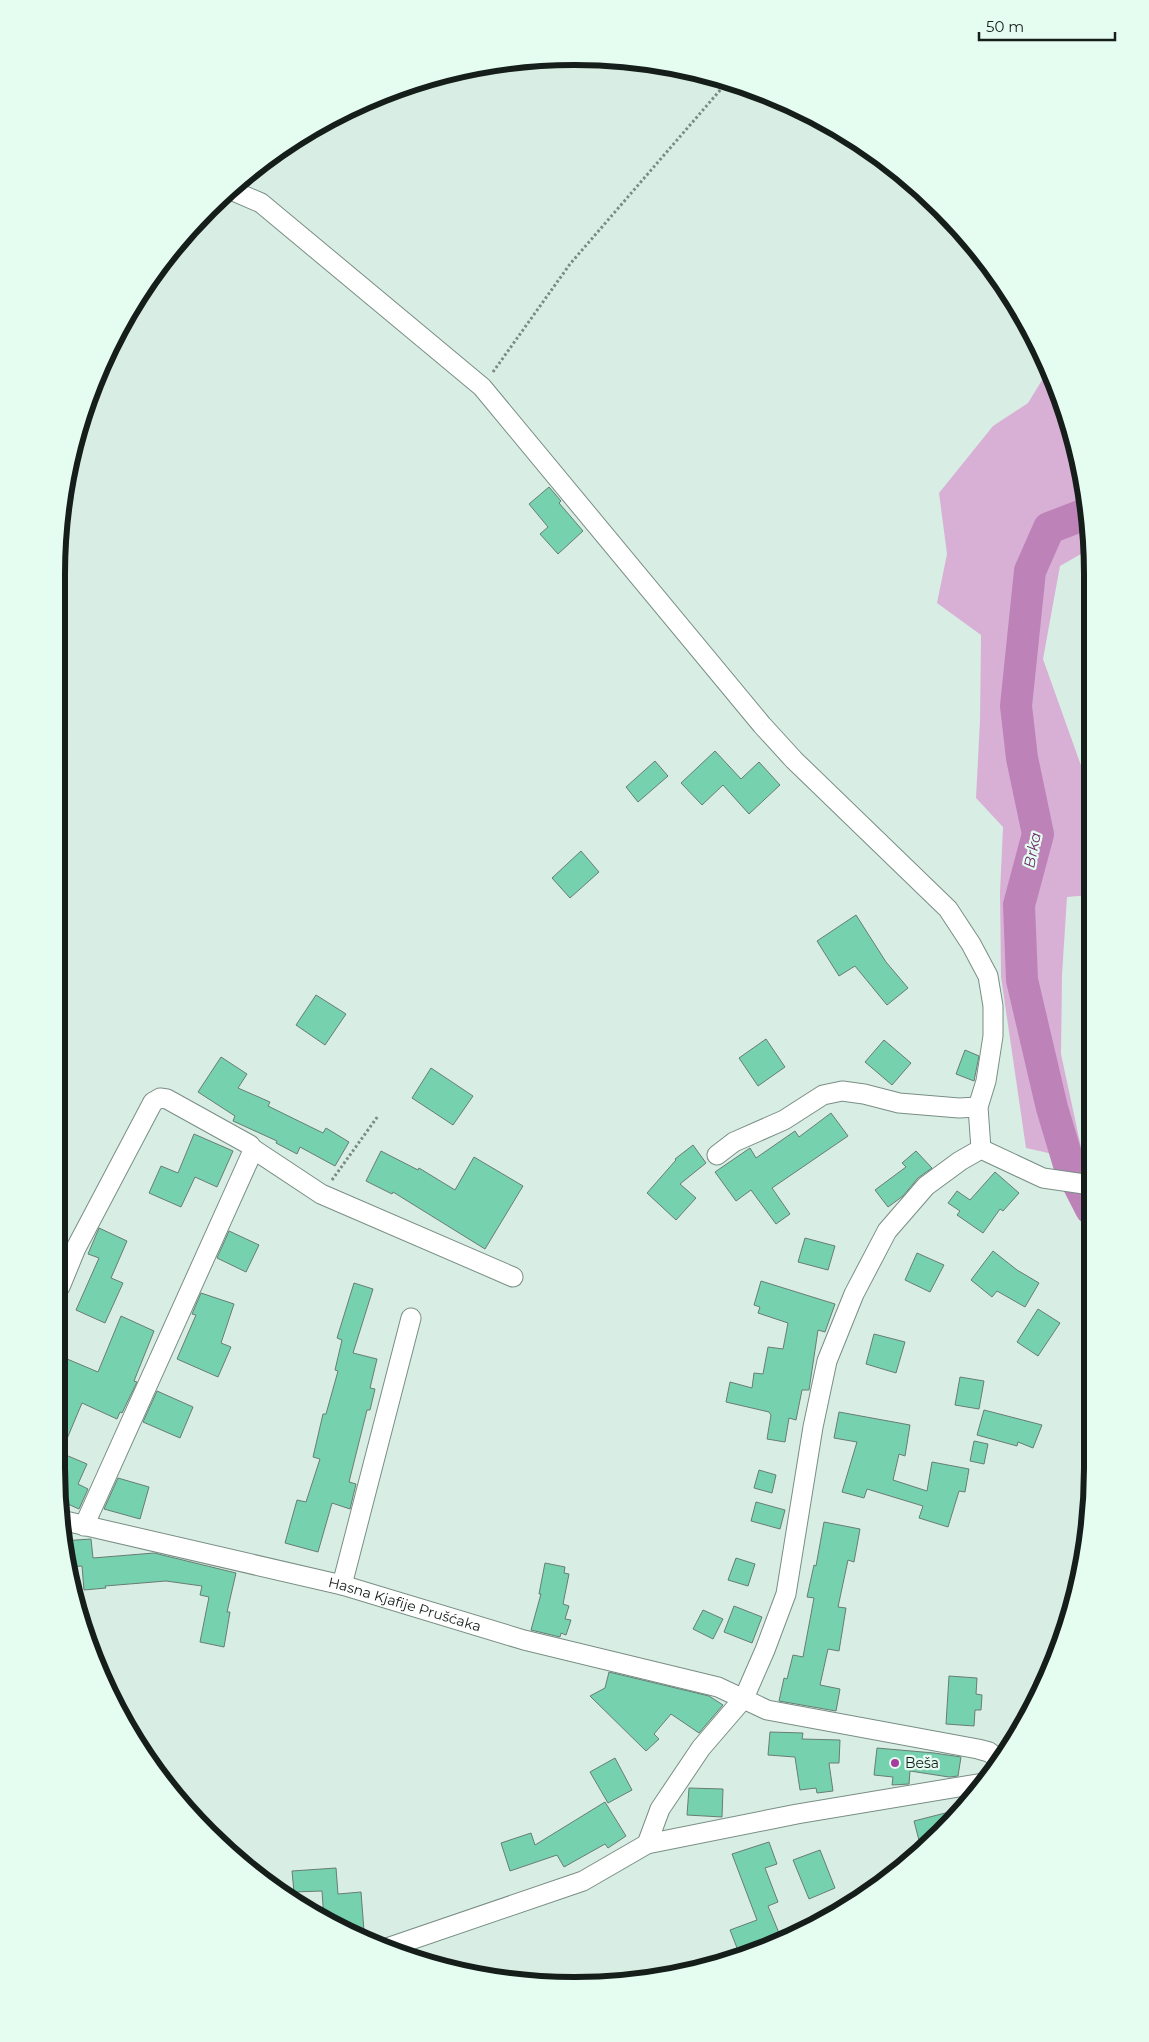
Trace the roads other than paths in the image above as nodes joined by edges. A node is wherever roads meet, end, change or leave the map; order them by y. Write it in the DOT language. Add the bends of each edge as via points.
graph roads {
  1 [pos="237,193"];
  2 [pos="978,1107"];
  3 [pos="253,1149"];
  4 [pos="981,1149"];
  5 [pos="717,1155"];
  6 [pos="1084,1184"];
  7 [pos="65,1275"];
  8 [pos="513,1277"];
  9 [pos="411,1318"];
  10 [pos="68,1522"];
  11 [pos="84,1526"];
  12 [pos="342,1586"];
  13 [pos="744,1698"];
  14 [pos="994,1756"];
  15 [pos="973,1785"];
  16 [pos="647,1844"];
  17 [pos="397,1945"];
  1 -- 2 [label="street" via="260,203 482,387 762,725 948,909 988,976 993,1006 986,1081"];
  2 -- 4 [label="street"];
  2 -- 5 [label="street" via="899,1103 842,1091 823,1095 784,1120 734,1142"];
  3 -- 7 [label="street" via="167,1099 153,1102"];
  3 -- 8 [label="street" via="321,1194"];
  3 -- 11 [label="street"];
  4 -- 6 [label="street" via="1042,1178"];
  4 -- 13 [label="street" via="926,1186 887,1231 854,1294 827,1361 786,1594"];
  9 -- 12 [label="street"];
  10 -- 11 [label="street, Hasna Kjafije Prušćaka"];
  11 -- 12 [label="street, Hasna Kjafije Prušćaka"];
  12 -- 13 [label="street, Hasna Kjafije Prušćaka" via="524,1640 718,1687"];
  13 -- 14 [label="street, Hasna Kjafije Prušćaka" via="767,1710 978,1749"];
  13 -- 16 [label="street" via="700,1748 660,1809"];
  15 -- 16 [label="street" via="797,1814"];
  16 -- 17 [label="street" via="583,1881"];
}
